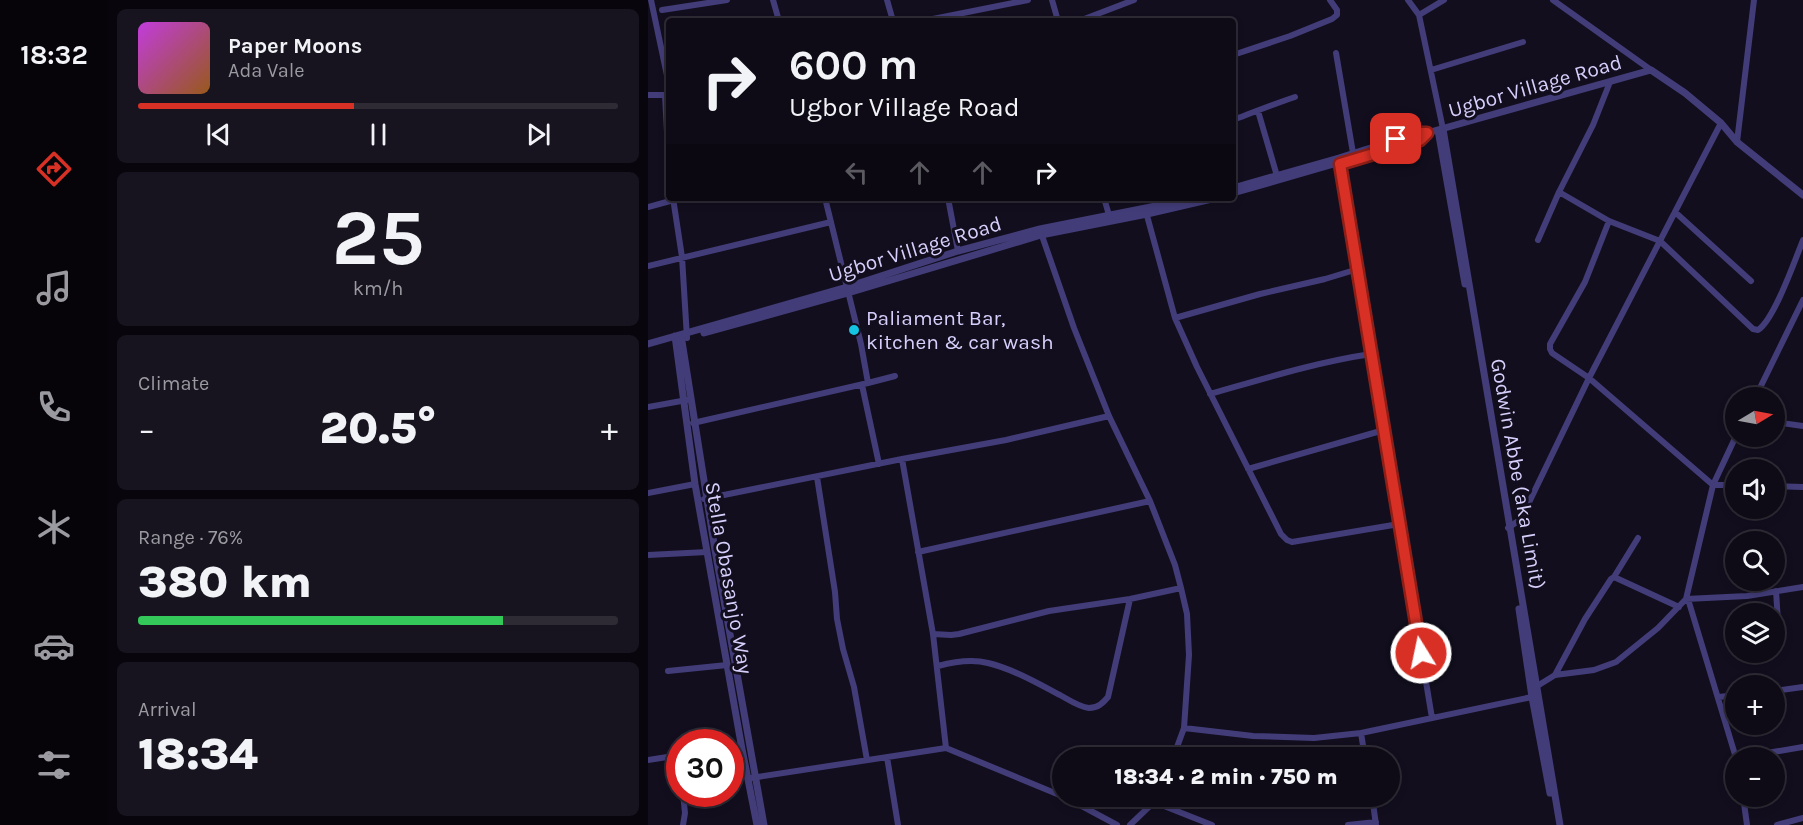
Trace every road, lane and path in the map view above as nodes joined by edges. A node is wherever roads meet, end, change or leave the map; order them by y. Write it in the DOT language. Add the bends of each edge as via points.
graph roads {
  1 [pos="651,0"];
  2 [pos="727,0"];
  3 [pos="773,0"];
  4 [pos="887,0"];
  5 [pos="991,0"];
  6 [pos="1028,0"];
  7 [pos="1052,0"];
  8 [pos="1134,0"];
  9 [pos="1330,0"];
  10 [pos="1408,0"];
  11 [pos="1444,0"];
  12 [pos="1553,0"];
  13 [pos="1569,0"];
  14 [pos="1754,0"];
  15 [pos="992,8"];
  16 [pos="1565,8"];
  17 [pos="662,10"];
  18 [pos="650,11"];
  19 [pos="1419,15"];
  20 [pos="778,18"];
  21 [pos="892,18"];
  22 [pos="951,18"];
  23 [pos="1057,18"];
  24 [pos="1087,18"];
  25 [pos="1523,42"];
  26 [pos="1336,53"];
  27 [pos="1236,54"];
  28 [pos="1431,70"];
  29 [pos="1651,70"];
  30 [pos="666,73"];
  31 [pos="1610,82"];
  32 [pos="648,95"];
  33 [pos="666,95"];
  34 [pos="1295,97"];
  35 [pos="1258,111"];
  36 [pos="1236,119"];
  37 [pos="1721,123"];
  38 [pos="1440,129"];
  39 [pos="1427,133"];
  40 [pos="1737,142"];
  41 [pos="1353,153"];
  42 [pos="1340,161"];
  43 [pos="1277,176"];
  44 [pos="1236,187"];
  45 [pos="1236,192"];
  46 [pos="1559,192"];
  47 [pos="1803,195"];
  48 [pos="669,201"];
  49 [pos="676,201"];
  50 [pos="826,201"];
  51 [pos="949,201"];
  52 [pos="1105,201"];
  53 [pos="1184,201"];
  54 [pos="1200,201"];
  55 [pos="648,207"];
  56 [pos="1146,211"];
  57 [pos="1675,212"];
  58 [pos="1109,215"];
  59 [pos="1610,221"];
  60 [pos="831,222"];
  61 [pos="1040,232"];
  62 [pos="1538,240"];
  63 [pos="1803,240"];
  64 [pos="1660,241"];
  65 [pos="958,251"];
  66 [pos="682,257"];
  67 [pos="648,266"];
  68 [pos="1358,270"];
  69 [pos="1750,281"];
  70 [pos="847,290"];
  71 [pos="1803,300"];
  72 [pos="1175,318"];
  73 [pos="681,337"];
  74 [pos="648,344"];
  75 [pos="1371,354"];
  76 [pos="896,376"];
  77 [pos="1590,378"];
  78 [pos="865,384"];
  79 [pos="1760,387"];
  80 [pos="1210,394"];
  81 [pos="687,400"];
  82 [pos="648,407"];
  83 [pos="1109,416"];
  84 [pos="690,424"];
  85 [pos="1785,424"];
  86 [pos="1803,426"];
  87 [pos="1384,430"];
  88 [pos="1731,447"];
  89 [pos="902,459"];
  90 [pos="879,464"];
  91 [pos="1248,470"];
  92 [pos="818,477"];
  93 [pos="695,484"];
  94 [pos="1713,485"];
  95 [pos="1725,485"];
  96 [pos="1785,486"];
  97 [pos="1803,487"];
  98 [pos="648,493"];
  99 [pos="703,499"];
  100 [pos="1150,501"];
  101 [pos="1399,524"];
  102 [pos="1509,528"];
  103 [pos="1638,538"];
  104 [pos="708,552"];
  105 [pos="918,552"];
  106 [pos="648,555"];
  107 [pos="1614,577"];
  108 [pos="1803,587"];
  109 [pos="1181,588"];
  110 [pos="1785,590"];
  111 [pos="1776,591"];
  112 [pos="1130,599"];
  113 [pos="1687,599"];
  114 [pos="1777,603"];
  115 [pos="1679,607"];
  116 [pos="933,634"];
  117 [pos="727,665"];
  118 [pos="938,666"];
  119 [pos="668,672"];
  120 [pos="1555,675"];
  121 [pos="1803,687"];
  122 [pos="1785,689"];
  123 [pos="1533,691"];
  124 [pos="1725,696"];
  125 [pos="1719,697"];
  126 [pos="1432,717"];
  127 [pos="1185,728"];
  128 [pos="738,729"];
  129 [pos="1361,733"];
  130 [pos="1177,747"];
  131 [pos="1363,747"];
  132 [pos="1734,747"];
  133 [pos="1803,747"];
  134 [pos="946,748"];
  135 [pos="1785,750"];
  136 [pos="887,756"];
  137 [pos="666,758"];
  138 [pos="744,759"];
  139 [pos="648,760"];
  140 [pos="867,760"];
  141 [pos="756,777"];
  142 [pos="748,779"];
  143 [pos="1052,792"];
  144 [pos="684,807"];
  145 [pos="1083,807"];
  146 [pos="1147,807"];
  147 [pos="1173,807"];
  148 [pos="1373,807"];
  149 [pos="1745,807"];
  150 [pos="1803,818"];
  151 [pos="1376,823"];
  152 [pos="684,825"];
  153 [pos="757,825"];
  154 [pos="764,825"];
  155 [pos="898,825"];
  156 [pos="1117,825"];
  157 [pos="1130,825"];
  158 [pos="1212,825"];
  159 [pos="1348,825"];
  160 [pos="1558,825"];
  161 [pos="1747,825"];
  162 [pos="1777,825"];
  1 -- 18 [label="street"];
  2 -- 17 [label="street"];
  3 -- 20 [label="street"];
  4 -- 21 [label="street"];
  5 -- 15 [label="street"];
  6 -- 15 [label="street"];
  7 -- 23 [label="street"];
  8 -- 24 [label="street"];
  9 -- 27 [label="street" via="1337,10 1332,19"];
  10 -- 19 [label="street"];
  11 -- 19 [label="street"];
  12 -- 16 [label="street"];
  13 -- 16 [label="street"];
  14 -- 40 [label="street"];
  15 -- 22 [label="street"];
  16 -- 29 [label="street"];
  18 -- 30 [label="street"];
  19 -- 28 [label="street"];
  25 -- 28 [label="street"];
  26 -- 41 [label="street"];
  28 -- 38 [label="street"];
  29 -- 31 [label="street, Ugbor Village Road"];
  29 -- 37 [label="street"];
  31 -- 38 [label="street, Ugbor Village Road"];
  31 -- 46 [label="street"];
  32 -- 33 [label="street"];
  34 -- 35 [label="street"];
  35 -- 36 [label="street"];
  35 -- 43 [label="street"];
  37 -- 40 [label="street"];
  37 -- 57 [label="street"];
  38 -- 39 [label="street, Ugbor Village Road"];
  38 -- 102 [label="street, Godwin Abbe (aka Limit)"];
  39 -- 41 [label="street, Ugbor Village Road"];
  39 -- 42 [label="street, Ugbor Village Road" via="1420,140"];
  40 -- 47 [label="street"];
  41 -- 42 [label="street, Ugbor Village Road"];
  42 -- 43 [label="street, Ugbor Village Road"];
  42 -- 45 [label="street, Ugbor Village Road"];
  42 -- 68 [label="street"];
  43 -- 44 [label="street, Ugbor Village Road"];
  46 -- 59 [label="street"];
  46 -- 62 [label="street"];
  48 -- 55 [label="street"];
  49 -- 66 [label="street"];
  50 -- 60 [label="street"];
  51 -- 65 [label="street"];
  52 -- 58 [label="street"];
  53 -- 56 [label="street, Ugbor Village Road"];
  54 -- 56 [label="street, Ugbor Village Road"];
  56 -- 58 [label="street, Ugbor Village Road"];
  56 -- 61 [label="street, Ugbor Village Road"];
  56 -- 72 [label="street"];
  57 -- 64 [label="street"];
  57 -- 69 [label="street"];
  58 -- 61 [label="street, Ugbor Village Road"];
  59 -- 64 [label="street"];
  59 -- 77 [label="street" via="1585,282 1550,344 1552,353"];
  60 -- 66 [label="street"];
  60 -- 70 [label="street"];
  61 -- 65 [label="street, Ugbor Village Road"];
  61 -- 70 [label="street, Ugbor Village Road"];
  61 -- 83 [label="street"];
  63 -- 64 [label="street" via="1766,322 1758,330"];
  64 -- 77 [label="street"];
  65 -- 70 [label="street, Ugbor Village Road"];
  66 -- 67 [label="street"];
  66 -- 73 [label="street"];
  68 -- 72 [label="street"];
  68 -- 75 [label="street"];
  70 -- 73 [label="street, Ugbor Village Road"];
  70 -- 78 [label="street" via="861,344"];
  71 -- 79 [label="street"];
  72 -- 80 [label="street"];
  73 -- 74 [label="street, Ugbor Village Road"];
  73 -- 81 [label="street, Stella Obasanjo Way"];
  75 -- 80 [label="street"];
  75 -- 87 [label="street"];
  76 -- 78 [label="street"];
  77 -- 94 [label="street"];
  77 -- 102 [label="street" via="1521,519"];
  78 -- 84 [label="street"];
  78 -- 90 [label="street"];
  80 -- 91 [label="street"];
  81 -- 82 [label="street"];
  81 -- 84 [label="street, Stella Obasanjo Way"];
  83 -- 89 [label="street"];
  83 -- 100 [label="street"];
  84 -- 93 [label="street, Stella Obasanjo Way"];
  84 -- 99 [label="street"];
  85 -- 86 [label="street"];
  87 -- 91 [label="street"];
  87 -- 101 [label="street"];
  88 -- 94 [label="street"];
  89 -- 90 [label="street"];
  89 -- 105 [label="street"];
  90 -- 92 [label="street"];
  91 -- 101 [label="street" via="1281,534 1292,542"];
  92 -- 99 [label="street"];
  92 -- 140 [label="street" via="837,619"];
  93 -- 98 [label="street"];
  93 -- 99 [label="street, Stella Obasanjo Way"];
  94 -- 95 [label="street"];
  94 -- 113 [label="street"];
  96 -- 97 [label="street"];
  99 -- 104 [label="street, Stella Obasanjo Way"];
  99 -- 141 [label="street"];
  100 -- 105 [label="street"];
  100 -- 109 [label="street"];
  101 -- 126 [label="street"];
  102 -- 123 [label="street, Godwin Abbe (aka Limit)"];
  103 -- 107 [label="street"];
  104 -- 106 [label="street"];
  104 -- 117 [label="street, Stella Obasanjo Way"];
  105 -- 116 [label="street"];
  107 -- 115 [label="street"];
  107 -- 120 [label="street" via="1585,619"];
  108 -- 110 [label="street"];
  109 -- 112 [label="street"];
  109 -- 127 [label="street" via="1189,655"];
  111 -- 113 [label="street"];
  111 -- 114 [label="street"];
  112 -- 116 [label="street" via="1049,611 959,634"];
  112 -- 118 [label="street" via="1108,697 1096,707 1082,707 989,663 966,661"];
  113 -- 115 [label="street"];
  113 -- 125 [label="street"];
  115 -- 120 [label="street" via="1616,662 1594,670"];
  116 -- 118 [label="street"];
  117 -- 119 [label="street"];
  117 -- 128 [label="street, Stella Obasanjo Way"];
  118 -- 134 [label="street"];
  120 -- 123 [label="street"];
  121 -- 122 [label="street"];
  123 -- 126 [label="street"];
  123 -- 160 [label="street, Godwin Abbe (aka Limit)"];
  124 -- 125 [label="street"];
  125 -- 132 [label="street"];
  126 -- 129 [label="street"];
  127 -- 129 [label="street" via="1314,738"];
  127 -- 130 [label="street"];
  129 -- 131 [label="street"];
  133 -- 135 [label="street"];
  134 -- 136 [label="street"];
  134 -- 143 [label="street"];
  136 -- 140 [label="street"];
  136 -- 155 [label="street"];
  137 -- 139 [label="street"];
  138 -- 142 [label="street, Stella Obasanjo Way"];
  140 -- 141 [label="street"];
  141 -- 142 [label="street"];
  141 -- 154 [label="street"];
  142 -- 153 [label="street, Stella Obasanjo Way"];
  144 -- 152 [label="street"];
  145 -- 156 [label="street"];
  146 -- 157 [label="street"];
  147 -- 158 [label="street"];
  148 -- 151 [label="street"];
  149 -- 161 [label="street"];
  150 -- 162 [label="street"];
  151 -- 159 [label="street"];
}
